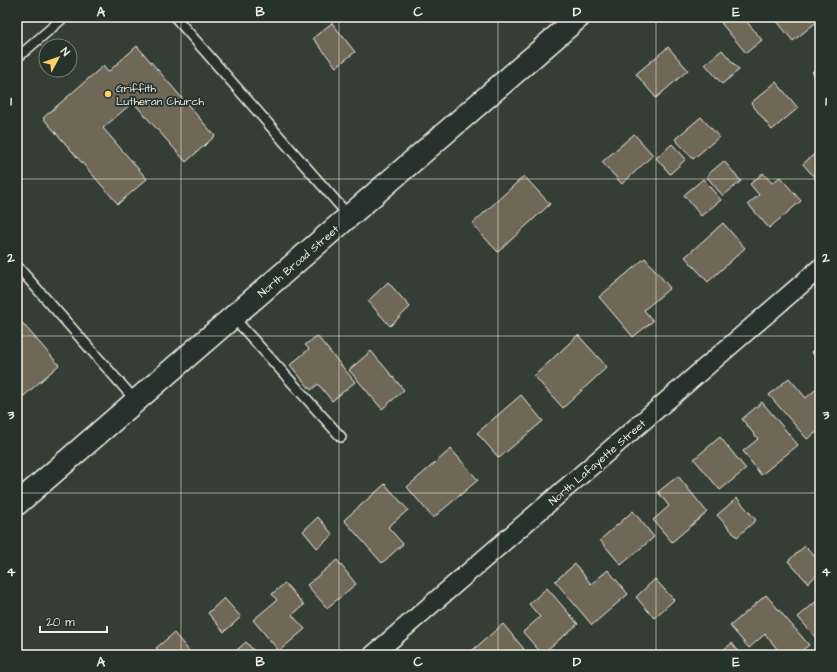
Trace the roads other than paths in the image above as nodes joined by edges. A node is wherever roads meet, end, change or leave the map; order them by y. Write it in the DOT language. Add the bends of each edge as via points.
graph roads {
  1 [pos="64,17"];
  2 [pos="174,17"];
  3 [pos="579,17"];
  4 [pos="17,58"];
  5 [pos="349,216"];
  6 [pos="17,266"];
  7 [pos="820,268"];
  8 [pos="232,317"];
  9 [pos="136,401"];
  10 [pos="341,437"];
  11 [pos="18,502"];
  12 [pos="373,655"];
  1 -- 4 [label="lane"];
  2 -- 5 [label="lane"];
  3 -- 5 [label="street, North Broad Street"];
  5 -- 8 [label="street, North Broad Street"];
  6 -- 9 [label="lane"];
  7 -- 12 [label="street, North Lafayette Street"];
  8 -- 9 [label="street, North Broad Street"];
  8 -- 10 [label="lane"];
  9 -- 11 [label="street, North Broad Street"];
}
